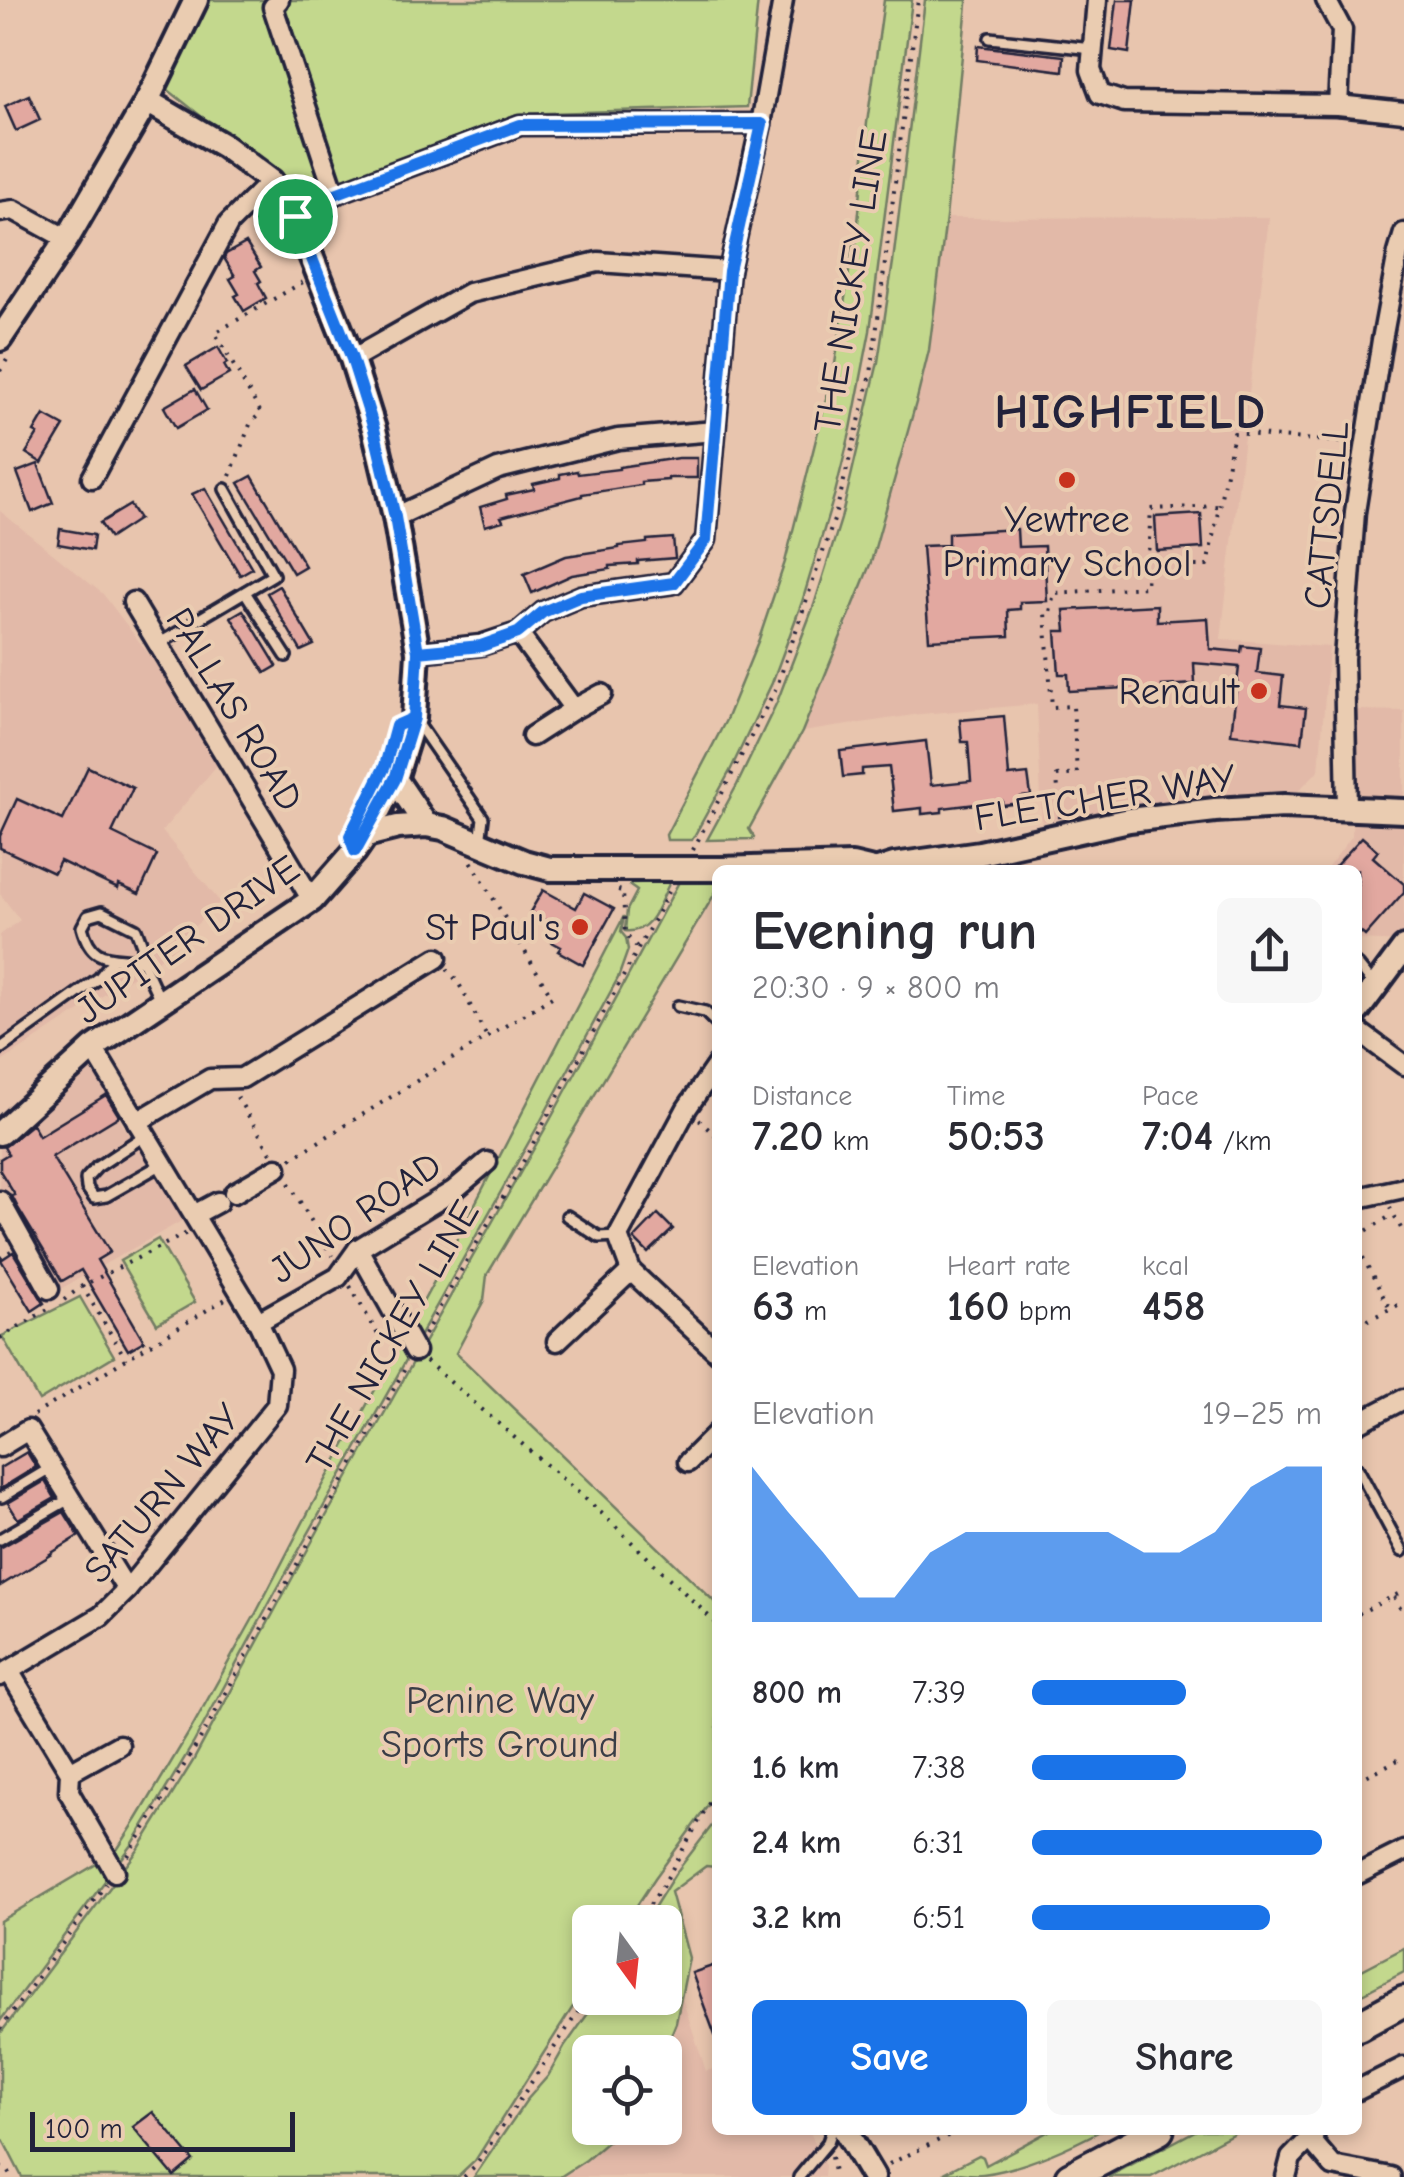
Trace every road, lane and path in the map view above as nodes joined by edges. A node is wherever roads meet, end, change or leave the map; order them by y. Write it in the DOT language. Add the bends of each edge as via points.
graph roads {
  1 [pos="196,0"];
  2 [pos="279,0"];
  3 [pos="784,0"];
  4 [pos="918,0"];
  5 [pos="1097,0"];
  6 [pos="1326,0"];
  7 [pos="990,38"];
  8 [pos="1092,49"];
  9 [pos="147,102"];
  10 [pos="1338,104"];
  11 [pos="1404,112"];
  12 [pos="762,124"];
  13 [pos="270,181"];
  14 [pos="335,194"];
  15 [pos="0,212"];
  16 [pos="295,216"];
  17 [pos="1404,233"];
  18 [pos="67,239"];
  19 [pos="1401,253"];
  20 [pos="729,271"];
  21 [pos="318,274"];
  22 [pos="0,339"];
  23 [pos="352,359"];
  24 [pos="715,431"];
  25 [pos="1364,444"];
  26 [pos="92,478"];
  27 [pos="225,490"];
  28 [pos="1219,506"];
  29 [pos="395,517"];
  30 [pos="1188,552"];
  31 [pos="245,592"];
  32 [pos="133,602"];
  33 [pos="194,622"];
  34 [pos="178,632"];
  35 [pos="518,633"];
  36 [pos="158,644"];
  37 [pos="418,652"];
  38 [pos="286,656"];
  39 [pos="602,694"];
  40 [pos="574,709"];
  41 [pos="414,718"];
  42 [pos="532,736"];
  43 [pos="395,779"];
  44 [pos="1347,808"];
  45 [pos="1404,811"];
  46 [pos="426,825"];
  47 [pos="1061,834"];
  48 [pos="360,843"];
  49 [pos="480,844"];
  50 [pos="690,855"];
  51 [pos="894,865"];
  52 [pos="600,870"];
  53 [pos="712,870"];
  54 [pos="673,884"];
  55 [pos="312,900"];
  56 [pos="637,947"];
  57 [pos="1404,948"];
  58 [pos="437,958"];
  59 [pos="114,959"];
  60 [pos="142,962"];
  61 [pos="1362,970"];
  62 [pos="1376,987"];
  63 [pos="160,1000"];
  64 [pos="1362,1005"];
  65 [pos="678,1006"];
  66 [pos="712,1019"];
  67 [pos="1362,1033"];
  68 [pos="488,1037"];
  69 [pos="93,1048"];
  70 [pos="0,1050"];
  71 [pos="1404,1065"];
  72 [pos="712,1072"];
  73 [pos="226,1078"];
  74 [pos="688,1108"];
  75 [pos="3,1125"];
  76 [pos="140,1129"];
  77 [pos="712,1132"];
  78 [pos="487,1162"];
  79 [pos="162,1164"];
  80 [pos="278,1167"];
  81 [pos="1404,1188"];
  82 [pos="1382,1192"];
  83 [pos="1362,1197"];
  84 [pos="0,1201"];
  85 [pos="1394,1214"];
  86 [pos="567,1216"];
  87 [pos="197,1221"];
  88 [pos="1362,1234"];
  89 [pos="1404,1234"];
  90 [pos="618,1236"];
  91 [pos="358,1249"];
  92 [pos="1362,1256"];
  93 [pos="630,1271"];
  94 [pos="342,1272"];
  95 [pos="82,1286"];
  96 [pos="49,1289"];
  97 [pos="239,1290"];
  98 [pos="1404,1302"];
  99 [pos="1390,1309"];
  100 [pos="258,1322"];
  101 [pos="1362,1323"];
  102 [pos="0,1338"];
  103 [pos="380,1338"];
  104 [pos="557,1340"];
  105 [pos="712,1346"];
  106 [pos="415,1351"];
  107 [pos="126,1359"];
  108 [pos="1404,1399"];
  109 [pos="1362,1421"];
  110 [pos="23,1422"];
  111 [pos="712,1438"];
  112 [pos="0,1447"];
  113 [pos="688,1462"];
  114 [pos="52,1467"];
  115 [pos="1362,1476"];
  116 [pos="2,1497"];
  117 [pos="72,1498"];
  118 [pos="0,1540"];
  119 [pos="1402,1551"];
  120 [pos="128,1590"];
  121 [pos="1404,1590"];
  122 [pos="1394,1596"];
  123 [pos="1362,1612"];
  124 [pos="1404,1615"];
  125 [pos="712,1619"];
  126 [pos="5,1674"];
  127 [pos="119,1745"];
  128 [pos="1404,1757"];
  129 [pos="70,1772"];
  130 [pos="1362,1778"];
  131 [pos="712,1798"];
  132 [pos="1404,1851"];
  133 [pos="115,1872"];
  134 [pos="1362,1872"];
  135 [pos="650,1905"];
  136 [pos="1404,2001"];
  137 [pos="576,2015"];
  138 [pos="1362,2024"];
  139 [pos="0,2029"];
  140 [pos="1404,2068"];
  141 [pos="1362,2088"];
  142 [pos="830,2135"];
  143 [pos="848,2135"];
  144 [pos="950,2135"];
  145 [pos="1150,2135"];
  146 [pos="1313,2135"];
  147 [pos="1315,2135"];
  148 [pos="0,2166"];
  149 [pos="878,2172"];
  150 [pos="12,2177"];
  151 [pos="464,2177"];
  152 [pos="799,2177"];
  153 [pos="1070,2177"];
  154 [pos="1286,2177"];
  155 [pos="1390,2177"];
  1 -- 9 [label="street"];
  2 -- 14 [label="street" via="274,6"];
  3 -- 12 [label="street"];
  4 -- 50 [label="path, THE NICKEY LINE" via="871,374 834,520 777,686"];
  5 -- 8 [label="street"];
  6 -- 10 [label="street" via="1342,30"];
  7 -- 8 [label="lane"];
  8 -- 10 [label="street" via="1100,94 1124,102"];
  9 -- 13 [label="street, JUPITER DRIVE"];
  9 -- 18 [label="street"];
  10 -- 11 [label="street"];
  12 -- 14 [label="street" via="520,125"];
  12 -- 20 [label="street"];
  13 -- 16 [label="street, JUPITER DRIVE"];
  13 -- 26 [label="street" via="228,223"];
  14 -- 16 [label="street"];
  15 -- 18 [label="street" via="14,210"];
  16 -- 21 [label="street, JUPITER DRIVE"];
  17 -- 19 [label="street, CATTSDELL"];
  18 -- 22 [label="street"];
  19 -- 25 [label="street, CATTSDELL"];
  20 -- 23 [label="street" via="598,262 469,293"];
  20 -- 24 [label="street"];
  21 -- 23 [label="street, JUPITER DRIVE"];
  21 -- 27 [label="path" via="214,333 261,414 251,422"];
  23 -- 29 [label="street, JUPITER DRIVE"];
  24 -- 29 [label="street" via="618,440 498,468"];
  24 -- 35 [label="street" via="706,540 674,583 581,596 543,612"];
  25 -- 28 [label="path" via="1234,433"];
  25 -- 44 [label="street, CATTSDELL" via="1344,659"];
  27 -- 31 [label="lane" via="273,575"];
  28 -- 30 [label="path" via="1207,566 1188,566"];
  28 -- 47 [label="path" via="1151,509 1146,587 1054,593 1045,613 1052,707 1073,706 1077,774 1057,776"];
  29 -- 37 [label="street, JUPITER DRIVE"];
  31 -- 33 [label="lane"];
  31 -- 38 [label="lane"];
  32 -- 36 [label="street, PALLAS ROAD"];
  34 -- 36 [label="lane"];
  35 -- 37 [label="street" via="481,646"];
  35 -- 40 [label="street"];
  36 -- 55 [label="street, PALLAS ROAD"];
  37 -- 41 [label="street, JUPITER DRIVE"];
  39 -- 40 [label="street"];
  40 -- 42 [label="street"];
  41 -- 43 [label="street, JUPITER DRIVE"];
  41 -- 48 [label="lane" via="396,726 385,766 350,836"];
  41 -- 49 [label="lane" via="483,818"];
  43 -- 46 [label="street"];
  43 -- 48 [label="street, JUPITER DRIVE"];
  44 -- 45 [label="street, FLETCHER WAY"];
  44 -- 47 [label="street, FLETCHER WAY" via="1215,810"];
  46 -- 48 [label="street" via="398,826"];
  46 -- 49 [label="street, FLETCHER WAY"];
  47 -- 51 [label="street, FLETCHER WAY"];
  48 -- 55 [label="street, JUPITER DRIVE"];
  49 -- 52 [label="street, FLETCHER WAY" via="550,869"];
  49 -- 68 [label="path" via="470,860 552,997"];
  52 -- 53 [label="street, FLETCHER WAY, bridge"];
  52 -- 56 [label="path" via="600,887 623,891 625,934"];
  54 -- 56 [label="path, THE NICKEY LINE"];
  55 -- 63 [label="street, JUPITER DRIVE"];
  56 -- 106 [label="path, THE NICKEY LINE"];
  57 -- 62 [label="street"];
  58 -- 68 [label="path"];
  58 -- 73 [label="street" via="242,1078"];
  59 -- 60 [label="lane"];
  59 -- 60 [label="lane" via="86,942 82,927 88,916 102,912 136,929"];
  59 -- 70 [label="lane" via="100,978"];
  60 -- 63 [label="lane"];
  61 -- 62 [label="lane"];
  62 -- 64 [label="street"];
  63 -- 69 [label="street, JUPITER DRIVE"];
  65 -- 66 [label="lane"];
  67 -- 71 [label="street"];
  68 -- 80 [label="path"];
  69 -- 75 [label="street, JUPITER DRIVE"];
  69 -- 76 [label="street, SATURN WAY"];
  72 -- 74 [label="street"];
  73 -- 76 [label="street" via="210,1079"];
  73 -- 80 [label="path"];
  74 -- 77 [label="path"];
  74 -- 90 [label="street"];
  76 -- 79 [label="street, SATURN WAY"];
  76 -- 79 [label="lane" via="86,1179 87,1188 94,1198 106,1196"];
  78 -- 91 [label="street, JUNO ROAD" via="453,1191"];
  79 -- 87 [label="street, SATURN WAY"];
  80 -- 87 [label="street"];
  80 -- 94 [label="path"];
  81 -- 82 [label="street"];
  82 -- 83 [label="street"];
  82 -- 85 [label="path"];
  84 -- 96 [label="street"];
  85 -- 88 [label="path"];
  85 -- 89 [label="path"];
  86 -- 90 [label="lane" via="599,1237"];
  87 -- 95 [label="path"];
  87 -- 97 [label="street, SATURN WAY"];
  90 -- 93 [label="street"];
  91 -- 94 [label="street, JUNO ROAD"];
  91 -- 106 [label="street"];
  92 -- 99 [label="path"];
  93 -- 104 [label="street"];
  93 -- 105 [label="street"];
  94 -- 100 [label="street, JUNO ROAD"];
  94 -- 103 [label="path"];
  95 -- 102 [label="path"];
  95 -- 107 [label="path"];
  97 -- 100 [label="street, SATURN WAY"];
  97 -- 107 [label="path"];
  98 -- 99 [label="path"];
  99 -- 101 [label="path"];
  100 -- 120 [label="street, SATURN WAY" via="280,1368 277,1405"];
  106 -- 125 [label="path" via="595,1506"];
  106 -- 133 [label="path, THE NICKEY LINE" via="201,1738"];
  107 -- 110 [label="path"];
  108 -- 109 [label="street"];
  111 -- 113 [label="street"];
  112 -- 114 [label="street" via="28,1430"];
  114 -- 116 [label="lane"];
  114 -- 117 [label="street"];
  115 -- 119 [label="lane"];
  117 -- 118 [label="lane"];
  117 -- 120 [label="street"];
  120 -- 126 [label="street, SATURN WAY" via="101,1616"];
  121 -- 122 [label="path"];
  122 -- 123 [label="path"];
  122 -- 124 [label="path"];
  126 -- 129 [label="street"];
  127 -- 129 [label="street"];
  128 -- 130 [label="path"];
  129 -- 133 [label="street" via="68,1792"];
  131 -- 135 [label="path"];
  132 -- 134 [label="street"];
  133 -- 139 [label="path, THE NICKEY LINE"];
  136 -- 138 [label="main road"];
  137 -- 151 [label="path"];
  140 -- 141 [label="street"];
  142 -- 152 [label="lane"];
  143 -- 149 [label="street"];
  144 -- 149 [label="path"];
  145 -- 153 [label="main road"];
  146 -- 154 [label="street" via="1291,2158"];
  147 -- 155 [label="street" via="1332,2166"];
  148 -- 150 [label="path"];
}
